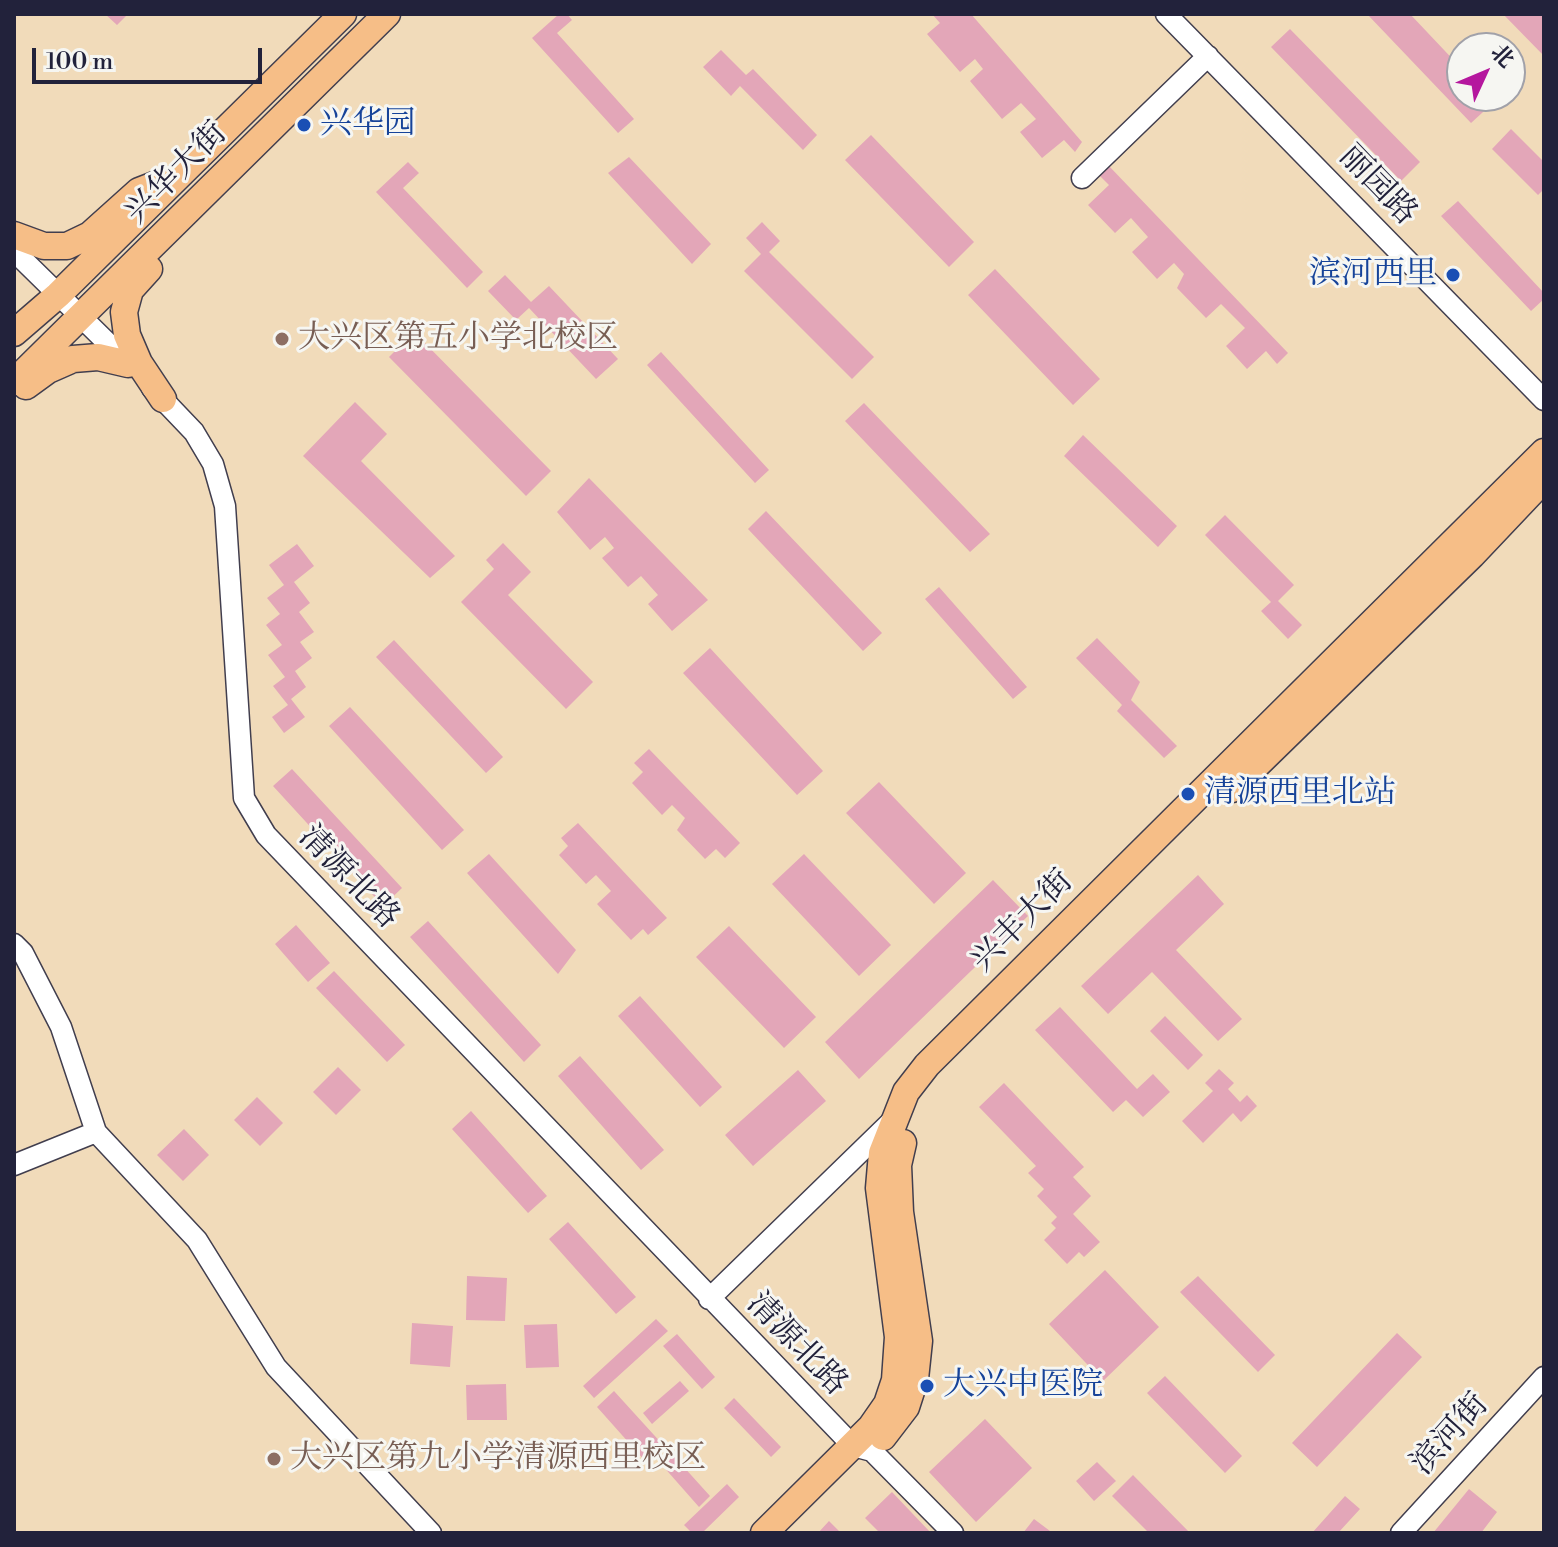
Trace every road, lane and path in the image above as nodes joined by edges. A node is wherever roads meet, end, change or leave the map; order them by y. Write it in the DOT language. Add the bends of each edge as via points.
graph roads {
  1 [pos="343,14"];
  2 [pos="387,14"];
  3 [pos="1166,14"];
  4 [pos="1208,56"];
  5 [pos="179,176"];
  6 [pos="1082,178"];
  7 [pos="190,208"];
  8 [pos="14,235"];
  9 [pos="14,251"];
  10 [pos="58,295"];
  11 [pos="81,317"];
  12 [pos="14,333"];
  13 [pos="128,364"];
  14 [pos="14,382"];
  15 [pos="14,396"];
  16 [pos="163,399"];
  17 [pos="1544,400"];
  18 [pos="1544,452"];
  19 [pos="1544,479"];
  20 [pos="14,944"];
  21 [pos="894,1119"];
  22 [pos="96,1132"];
  23 [pos="14,1165"];
  24 [pos="709,1299"];
  25 [pos="1544,1377"];
  26 [pos="862,1448"];
  27 [pos="431,1533"];
  28 [pos="764,1533"];
  29 [pos="788,1533"];
  30 [pos="953,1533"];
  31 [pos="1401,1533"];
  1 -- 5 [label="main road, 兴华大街"];
  2 -- 7 [label="main road, 兴华大街"];
  3 -- 4 [label="street, 丽园路"];
  4 -- 6 [label="street"];
  4 -- 17 [label="street, 丽园路"];
  5 -- 8 [label="main road" via="139,191 90,235 67,246 44,246"];
  5 -- 10 [label="main road, 兴华大街"];
  7 -- 11 [label="main road, 兴华大街"];
  7 -- 16 [label="main road" via="164,253 130,290 124,312 139,363"];
  9 -- 10 [label="street, 清源北路"];
  10 -- 11 [label="street, 清源北路"];
  10 -- 12 [label="main road, 兴华大街"];
  11 -- 13 [label="street, 清源北路"];
  11 -- 14 [label="main road, 兴华大街"];
  13 -- 15 [label="main road" via="98,357 73,359"];
  13 -- 16 [label="street, 清源北路"];
  16 -- 24 [label="street, 清源北路" via="194,432 213,464 225,506 244,798 266,835"];
  18 -- 21 [label="main road, 兴丰大街" via="927,1065"];
  19 -- 26 [label="main road, 兴丰大街" via="930,1084 914,1109 898,1165 919,1341 915,1379 906,1407"];
  20 -- 22 [label="street" via="61,1027"];
  21 -- 24 [label="street"];
  21 -- 26 [label="main road, 兴丰大街" via="882,1153 879,1188 898,1337 895,1380"];
  22 -- 23 [label="street"];
  22 -- 27 [label="street" via="197,1240 276,1367"];
  24 -- 26 [label="street, 清源北路"];
  25 -- 31 [label="street, 滨河街"];
  26 -- 28 [label="main road, 兴丰大街"];
  26 -- 29 [label="main road, 兴丰大街"];
  26 -- 30 [label="street, 清源北路"];
}
